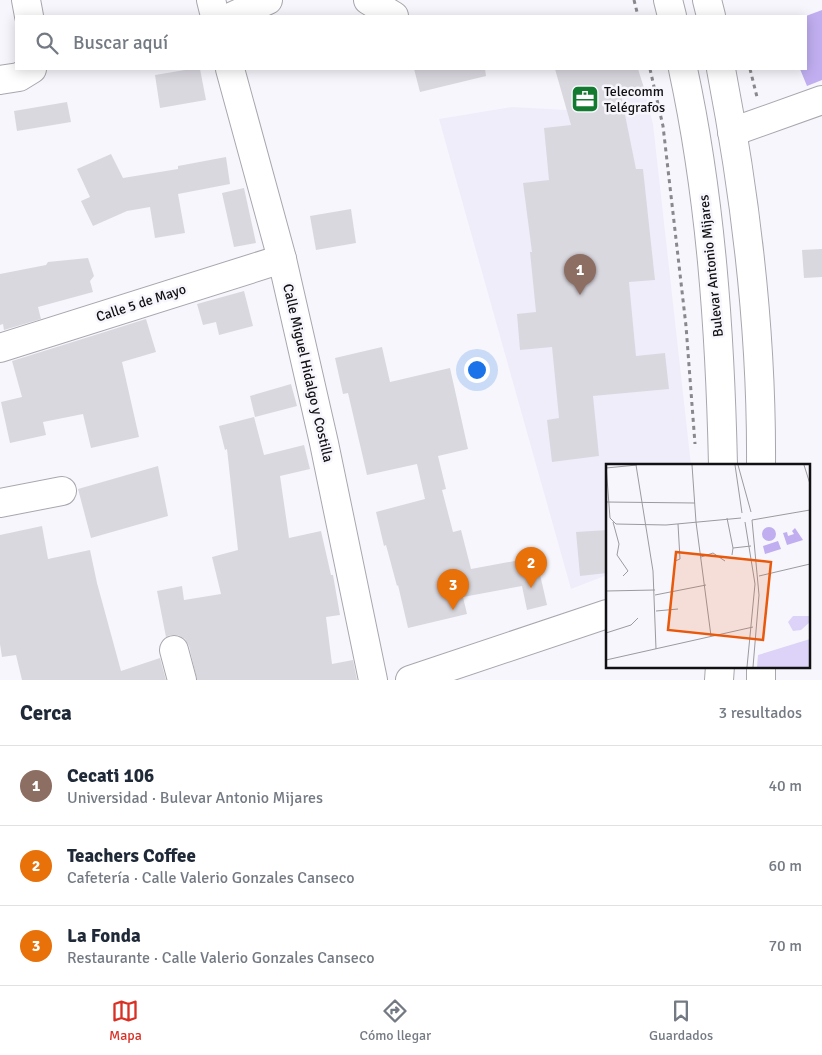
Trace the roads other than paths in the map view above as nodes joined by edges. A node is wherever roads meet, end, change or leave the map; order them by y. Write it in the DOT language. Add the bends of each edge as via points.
graph roads {
  1 [pos="26,0"];
  2 [pos="211,0"];
  3 [pos="268,0"];
  4 [pos="368,0"];
  5 [pos="668,0"];
  6 [pos="707,0"];
  7 [pos="29,15"];
  8 [pos="215,15"];
  9 [pos="235,15"];
  10 [pos="392,15"];
  11 [pos="672,15"];
  12 [pos="711,15"];
  13 [pos="30,70"];
  14 [pos="230,70"];
  15 [pos="683,70"];
  16 [pos="721,70"];
  17 [pos="0,80"];
  18 [pos="822,100"];
  19 [pos="732,132"];
  20 [pos="282,258"];
  21 [pos="0,348"];
  22 [pos="723,464"];
  23 [pos="761,464"];
  24 [pos="62,491"];
  25 [pos="0,502"];
  26 [pos="606,614"];
  27 [pos="174,650"];
  28 [pos="182,680"];
  29 [pos="373,680"];
  30 [pos="410,680"];
  1 -- 7 [label="street"];
  2 -- 8 [label="street"];
  3 -- 9 [label="street"];
  4 -- 10 [label="street"];
  5 -- 11 [label="street"];
  6 -- 12 [label="street"];
  13 -- 17 [label="street" via="19,77"];
  14 -- 20 [label="street, Calle Miguel Hidalgo y Costilla"];
  15 -- 22 [label="street, Bulevar Antonio Mijares" via="698,143 715,287"];
  16 -- 19 [label="street"];
  18 -- 19 [label="street"];
  19 -- 23 [label="street" via="753,293"];
  20 -- 21 [label="street, Calle 5 de Mayo"];
  20 -- 29 [label="street, Calle Miguel Hidalgo y Costilla"];
  24 -- 25 [label="street"];
  26 -- 30 [label="street"];
  27 -- 28 [label="street"];
}
